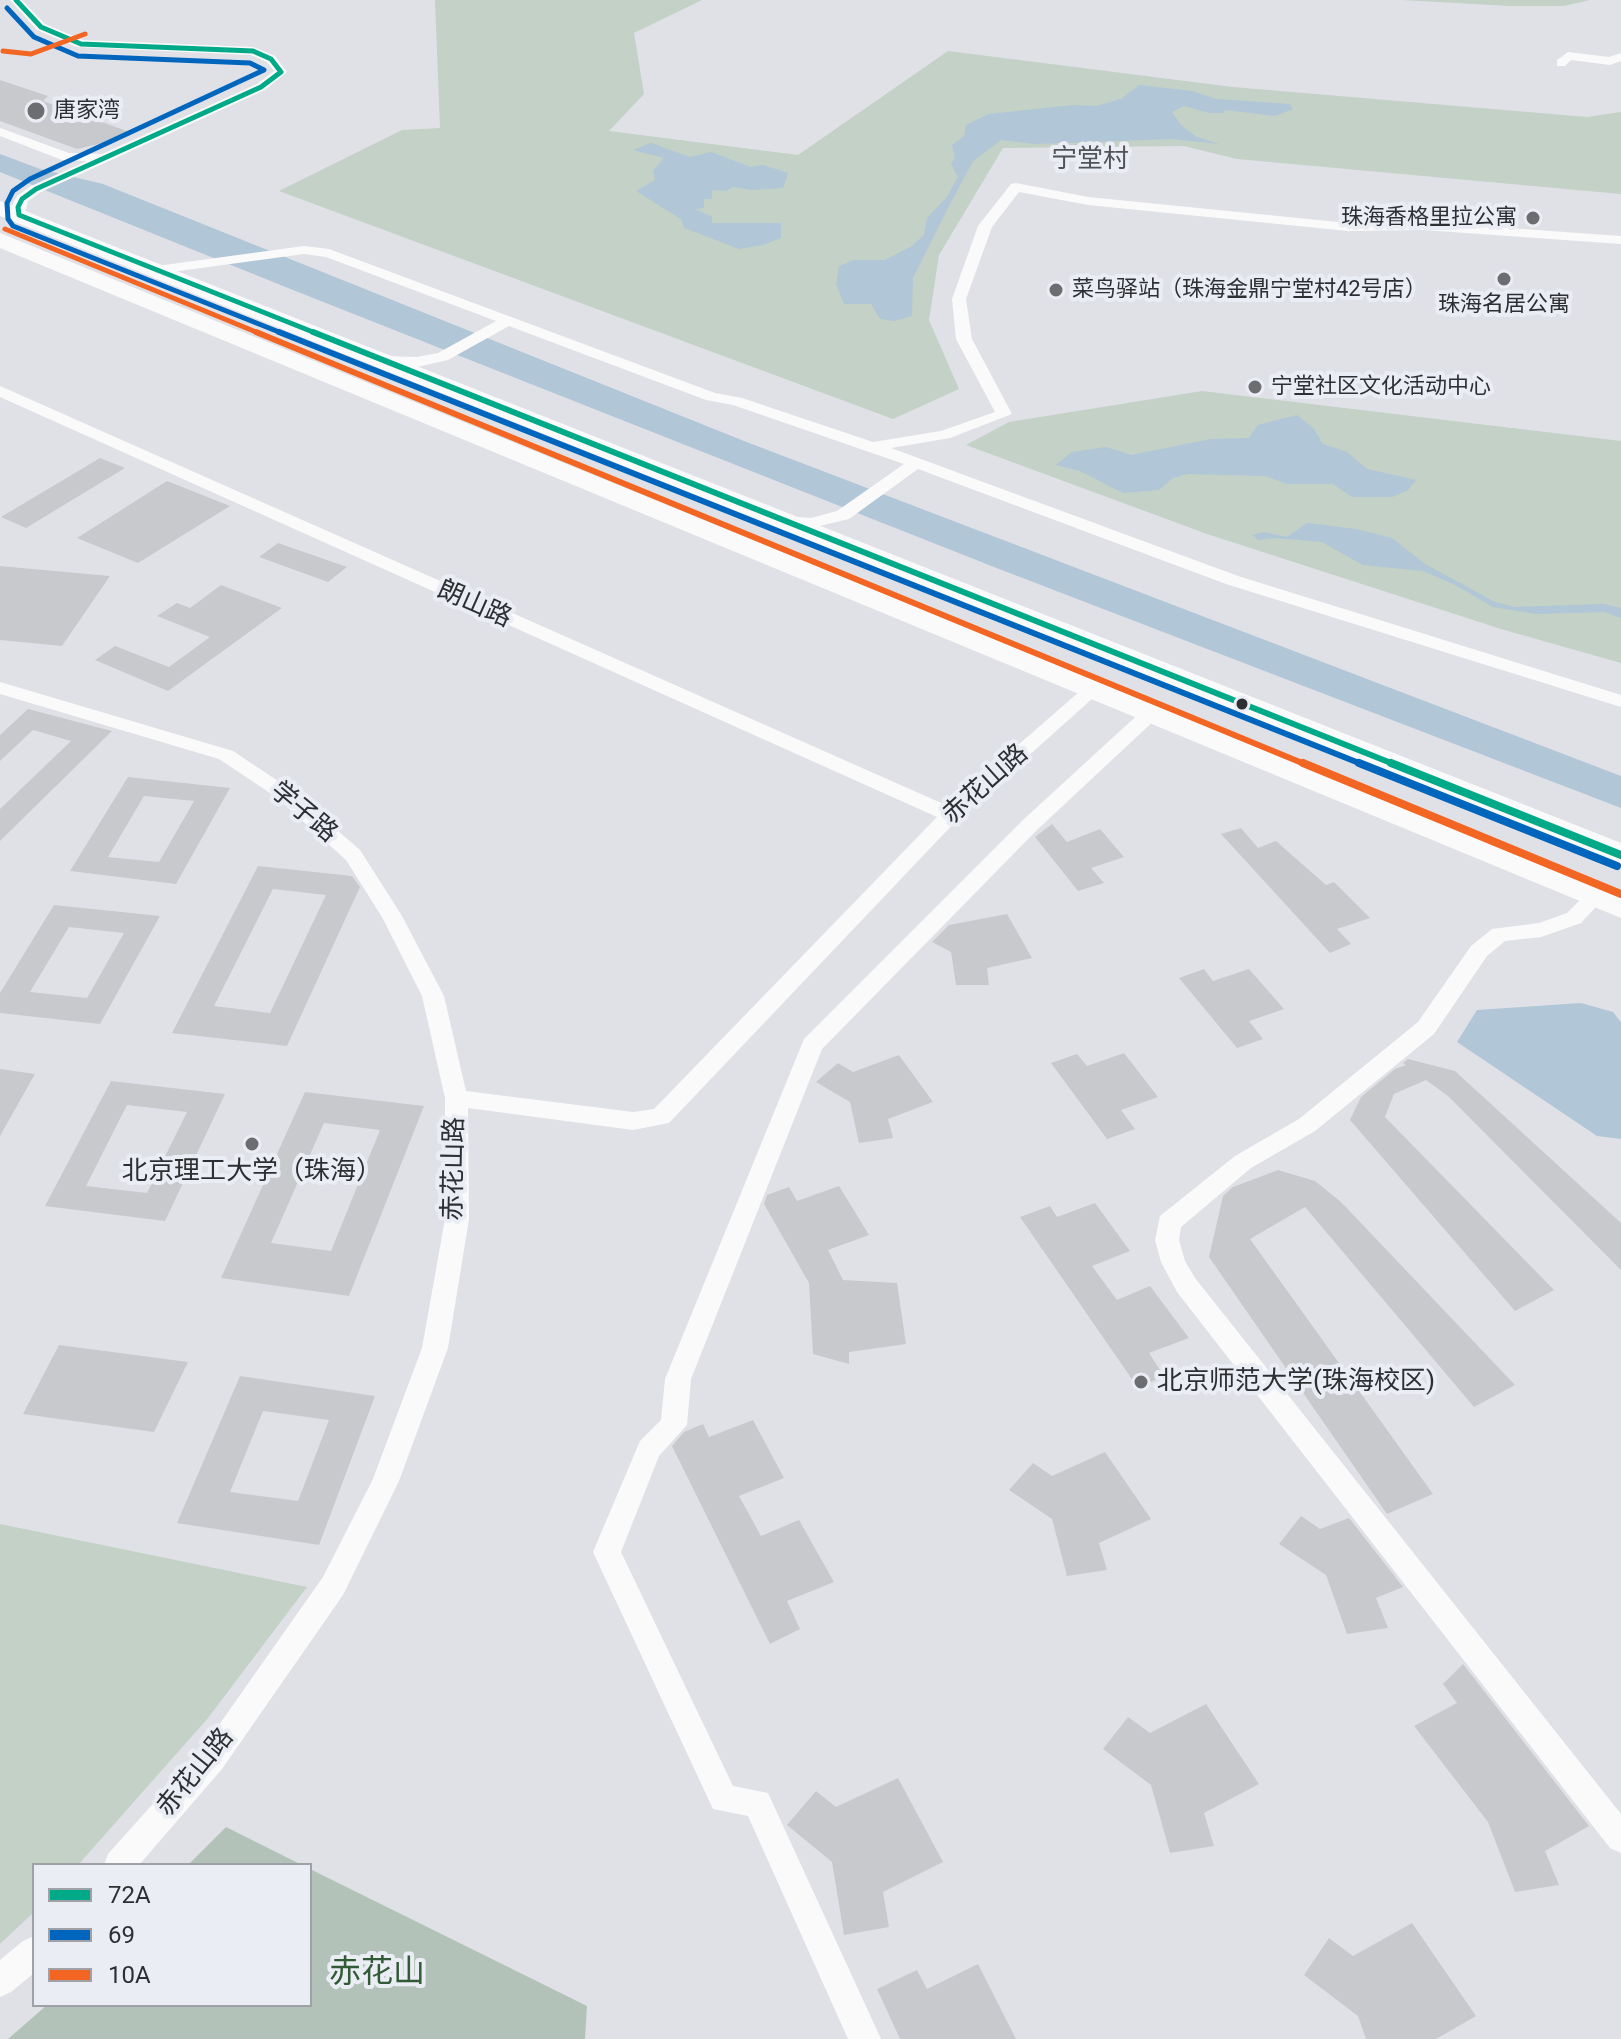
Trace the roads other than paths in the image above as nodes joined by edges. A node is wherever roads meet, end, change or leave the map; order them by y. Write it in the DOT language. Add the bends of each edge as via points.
graph roads {
  1 [pos="20,1"];
  2 [pos="1621,57"];
  3 [pos="1561,63"];
  4 [pos="0,132"];
  5 [pos="70,167"];
  6 [pos="34,188"];
  7 [pos="6,207"];
  8 [pos="0,240"];
  9 [pos="1621,240"];
  10 [pos="157,270"];
  11 [pos="508,320"];
  12 [pos="446,355"];
  13 [pos="382,361"];
  14 [pos="442,387"];
  15 [pos="0,391"];
  16 [pos="873,447"];
  17 [pos="916,463"];
  18 [pos="843,515"];
  19 [pos="782,521"];
  20 [pos="851,548"];
  21 [pos="0,688"];
  22 [pos="1094,689"];
  23 [pos="1621,701"];
  24 [pos="1151,713"];
  25 [pos="950,815"];
  26 [pos="1621,855"];
  27 [pos="1608,902"];
  28 [pos="456,1098"];
  29 [pos="1621,1838"];
  30 [pos="121,1863"];
  31 [pos="32,1954"];
  32 [pos="0,1981"];
  33 [pos="865,2039"];
  1 -- 5 [label="street" via="41,27 81,44 242,50 262,54 281,72 111,155"];
  2 -- 3 [label="street" via="1610,61 1568,56"];
  4 -- 5 [label="street"];
  5 -- 6 [label="street"];
  6 -- 7 [label="street"];
  6 -- 7 [label="street" via="18,207"];
  7 -- 10 [label="highway"];
  8 -- 22 [label="highway"];
  9 -- 16 [label="street" via="1424,226 1334,226 1088,201 1016,187 985,226 959,299 964,339 1004,414 944,435"];
  10 -- 11 [label="street" via="304,250 329,253"];
  10 -- 13 [label="highway"];
  11 -- 12 [label="street"];
  11 -- 16 [label="street" via="712,397"];
  12 -- 13 [label="street" via="417,362"];
  12 -- 14 [label="street" via="438,366"];
  13 -- 14 [label="highway"];
  14 -- 19 [label="highway"];
  15 -- 25 [label="street, 朗山路"];
  16 -- 17 [label="street"];
  17 -- 18 [label="street"];
  17 -- 23 [label="street" via="1232,580"];
  18 -- 19 [label="street" via="811,523"];
  18 -- 20 [label="street"];
  19 -- 20 [label="highway"];
  20 -- 26 [label="highway"];
  21 -- 28 [label="street, 学子路" via="226,755 283,793 353,855 433,996"];
  22 -- 24 [label="highway"];
  22 -- 25 [label="street, 赤花山路"];
  24 -- 27 [label="highway"];
  24 -- 33 [label="street" via="1031,824 812,1045 678,1379 674,1425 649,1449 607,1552 724,1799 757,1803"];
  25 -- 28 [label="street, 赤花山路" via="661,1117 633,1121"];
  27 -- 29 [label="street" via="1541,930 1499,934 1479,951 1426,1028 1307,1125 1243,1162 1169,1223 1167,1240 1186,1285"];
  28 -- 30 [label="street, 赤花山路" via="457,1219 435,1348 386,1481 333,1586 212,1759"];
  31 -- 32 [label="street"];
}
